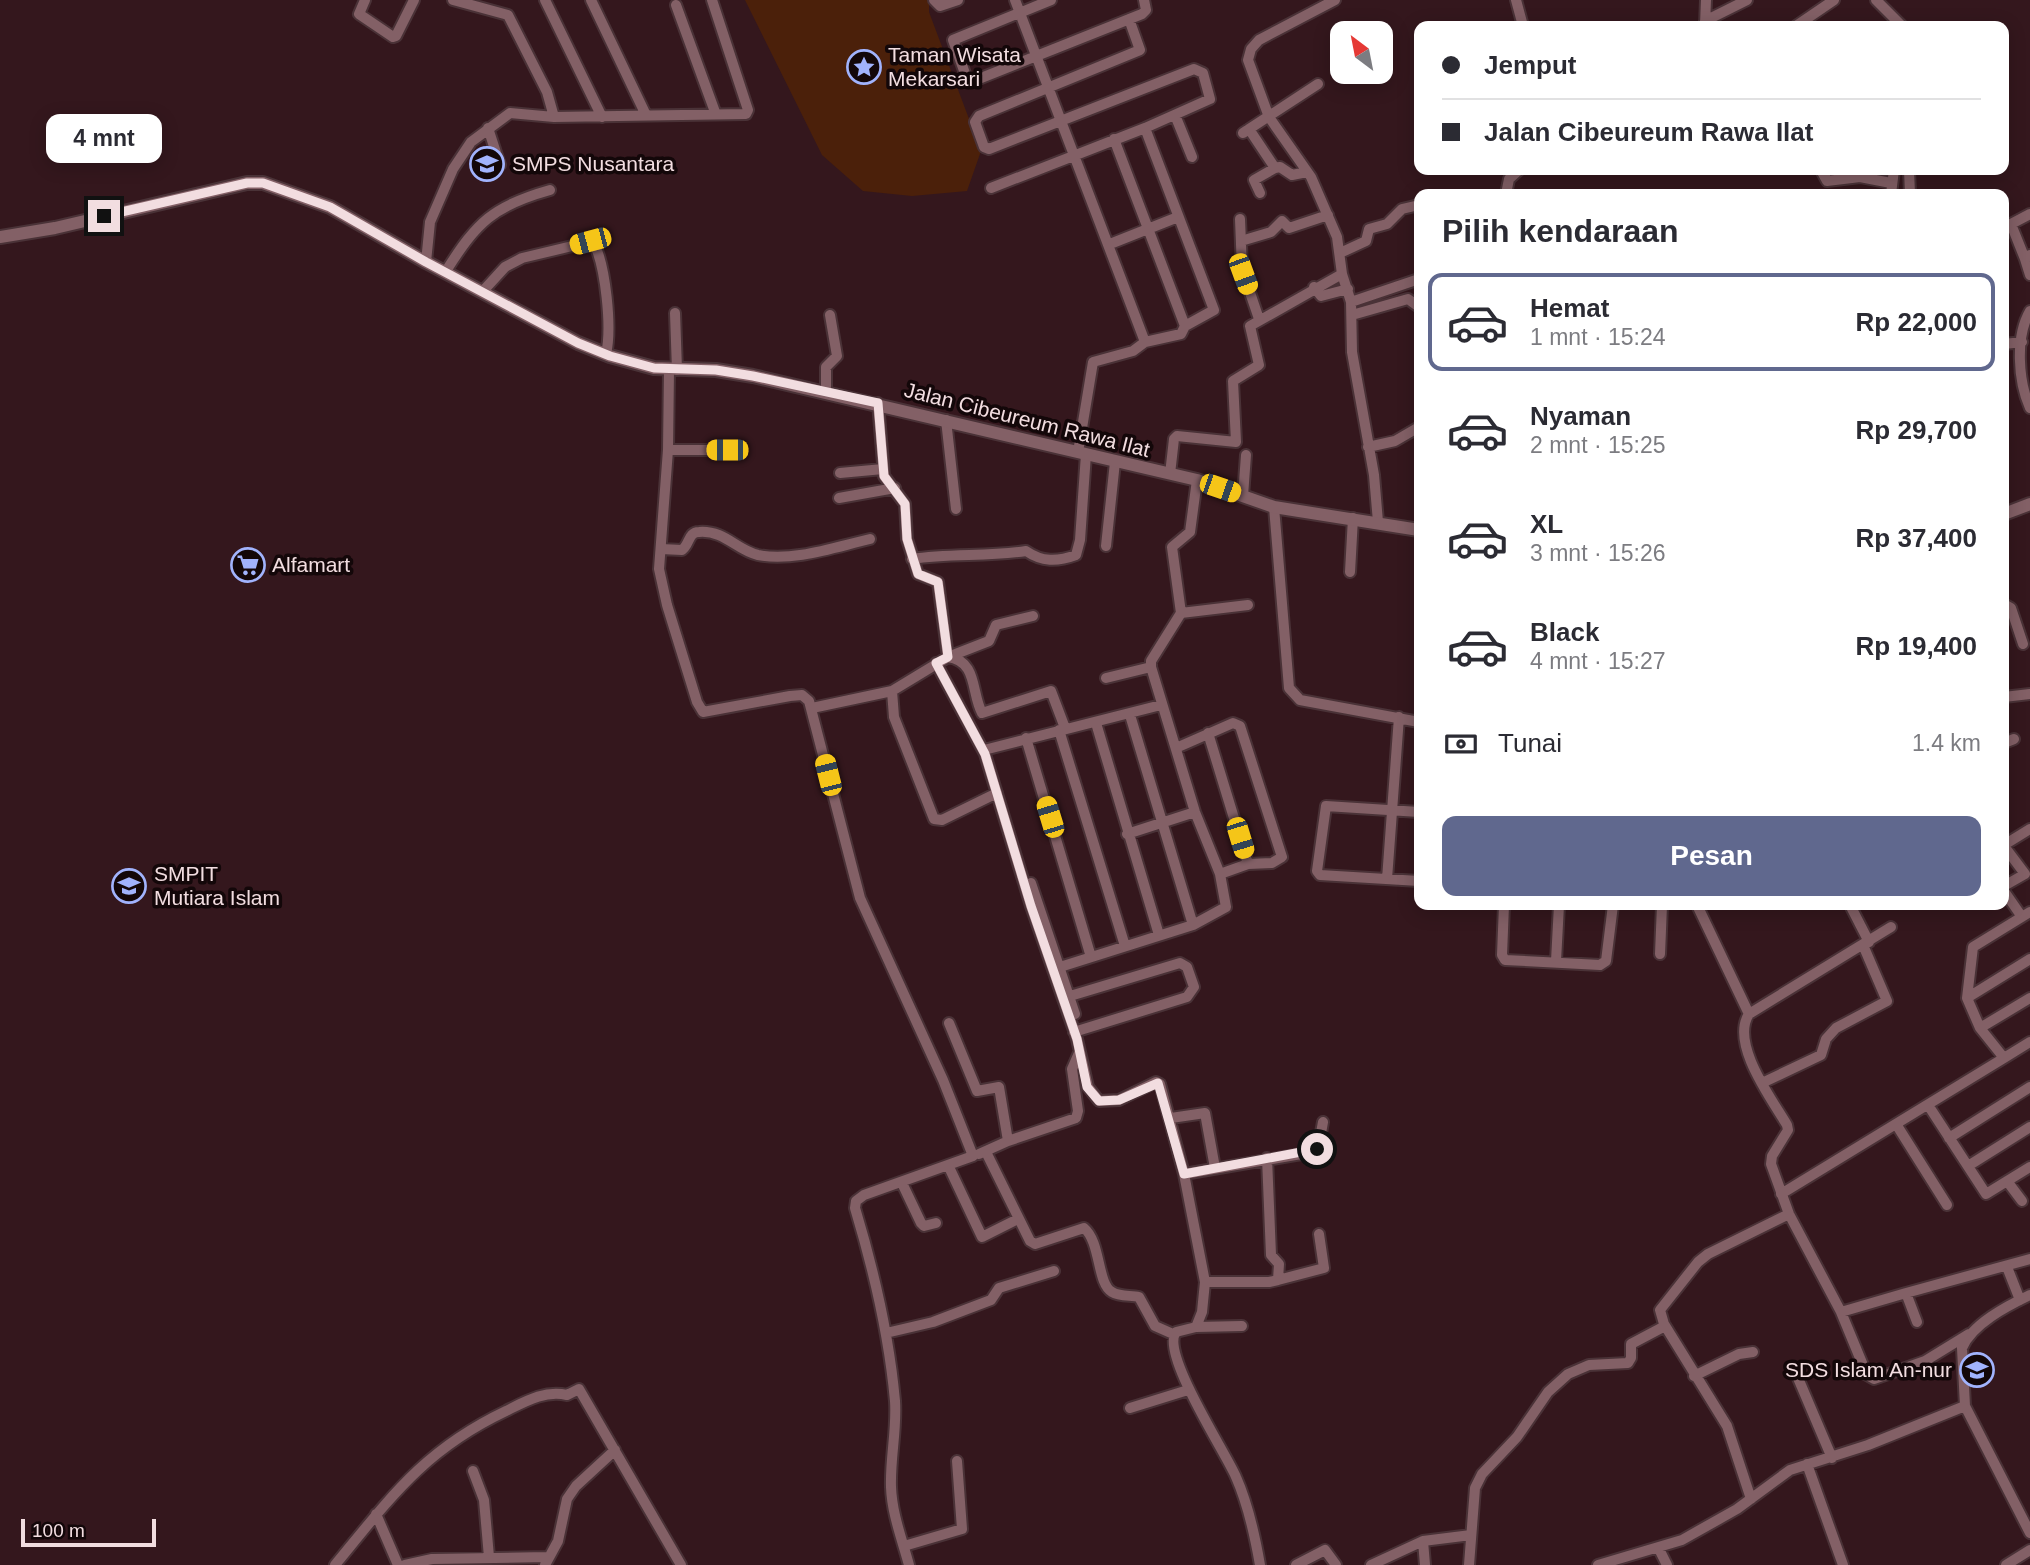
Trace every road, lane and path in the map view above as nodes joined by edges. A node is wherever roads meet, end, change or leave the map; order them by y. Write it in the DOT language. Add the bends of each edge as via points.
graph roads {
  1 [pos="414,0"];
  2 [pos="453,0"];
  3 [pos="545,0"];
  4 [pos="591,0"];
  5 [pos="712,0"];
  6 [pos="934,0"];
  7 [pos="958,0"];
  8 [pos="1015,0"];
  9 [pos="1051,0"];
  10 [pos="1335,0"];
  11 [pos="1516,0"];
  12 [pos="1706,0"];
  13 [pos="1748,0"];
  14 [pos="1834,0"];
  15 [pos="1876,0"];
  16 [pos="1145,1"];
  17 [pos="362,5"];
  18 [pos="677,5"];
  19 [pos="1726,5"];
  20 [pos="1020,14"];
  21 [pos="1129,19"];
  22 [pos="1522,21"];
  23 [pos="1705,21"];
  24 [pos="1708,21"];
  25 [pos="1803,21"];
  26 [pos="1897,21"];
  27 [pos="1035,54"];
  28 [pos="1318,84"];
  29 [pos="1049,87"];
  30 [pos="715,112"];
  31 [pos="645,113"];
  32 [pos="1175,116"];
  33 [pos="554,117"];
  34 [pos="602,117"];
  35 [pos="1269,117"];
  36 [pos="1062,120"];
  37 [pos="488,128"];
  38 [pos="1144,128"];
  39 [pos="1114,139"];
  40 [pos="1074,154"];
  41 [pos="1192,157"];
  42 [pos="500,165"];
  43 [pos="1275,168"];
  44 [pos="1307,172"];
  45 [pos="1824,175"];
  46 [pos="991,187"];
  47 [pos="1891,189"];
  48 [pos="550,190"];
  49 [pos="1260,193"];
  50 [pos="1414,206"];
  51 [pos="2030,214"];
  52 [pos="1328,215"];
  53 [pos="1178,217"];
  54 [pos="1240,219"];
  55 [pos="1146,231"];
  56 [pos="0,237"];
  57 [pos="1241,241"];
  58 [pos="1110,244"];
  59 [pos="1339,253"];
  60 [pos="2027,257"];
  61 [pos="426,262"];
  62 [pos="446,271"];
  63 [pos="1342,274"];
  64 [pos="2030,275"];
  65 [pos="1414,281"];
  66 [pos="1314,287"];
  67 [pos="1348,289"];
  68 [pos="482,291"];
  69 [pos="1351,302"];
  70 [pos="1414,303"];
  71 [pos="2030,311"];
  72 [pos="675,313"];
  73 [pos="830,315"];
  74 [pos="1352,316"];
  75 [pos="1259,319"];
  76 [pos="1185,326"];
  77 [pos="1145,342"];
  78 [pos="2022,342"];
  79 [pos="2009,343"];
  80 [pos="606,355"];
  81 [pos="673,370"];
  82 [pos="826,392"];
  83 [pos="878,403"];
  84 [pos="2030,408"];
  85 [pos="946,420"];
  86 [pos="1414,430"];
  87 [pos="1368,447"];
  88 [pos="668,450"];
  89 [pos="727,450"];
  90 [pos="1082,453"];
  91 [pos="1246,455"];
  92 [pos="1115,462"];
  93 [pos="883,469"];
  94 [pos="840,473"];
  95 [pos="1170,474"];
  96 [pos="1197,481"];
  97 [pos="895,488"];
  98 [pos="1243,496"];
  99 [pos="839,498"];
  100 [pos="2030,504"];
  101 [pos="1274,507"];
  102 [pos="956,509"];
  103 [pos="2009,512"];
  104 [pos="1353,518"];
  105 [pos="1378,522"];
  106 [pos="1414,529"];
  107 [pos="870,539"];
  108 [pos="1106,546"];
  109 [pos="661,549"];
  110 [pos="912,559"];
  111 [pos="1350,572"];
  112 [pos="1248,605"];
  113 [pos="2009,607"];
  114 [pos="1181,613"];
  115 [pos="1033,616"];
  116 [pos="2023,644"];
  117 [pos="948,657"];
  118 [pos="936,663"];
  119 [pos="1150,667"];
  120 [pos="1106,678"];
  121 [pos="892,691"];
  122 [pos="2030,694"];
  123 [pos="2009,697"];
  124 [pos="1161,705"];
  125 [pos="812,708"];
  126 [pos="1130,715"];
  127 [pos="1399,717"];
  128 [pos="1414,721"];
  129 [pos="1096,723"];
  130 [pos="1062,729"];
  131 [pos="1209,733"];
  132 [pos="1026,738"];
  133 [pos="1176,748"];
  134 [pos="987,750"];
  135 [pos="998,793"];
  136 [pos="1390,809"];
  137 [pos="1195,811"];
  138 [pos="1414,811"];
  139 [pos="1163,822"];
  140 [pos="2030,829"];
  141 [pos="1127,834"];
  142 [pos="2009,842"];
  143 [pos="2009,851"];
  144 [pos="1248,864"];
  145 [pos="2027,872"];
  146 [pos="1220,874"];
  147 [pos="1387,879"];
  148 [pos="1414,881"];
  149 [pos="2009,883"];
  150 [pos="2009,896"];
  151 [pos="1504,910"];
  152 [pos="1559,910"];
  153 [pos="1612,910"];
  154 [pos="1662,910"];
  155 [pos="1699,910"];
  156 [pos="1852,910"];
  157 [pos="2026,915"];
  158 [pos="1193,925"];
  159 [pos="1891,927"];
  160 [pos="1159,935"];
  161 [pos="1866,943"];
  162 [pos="1125,946"];
  163 [pos="1660,954"];
  164 [pos="1091,957"];
  165 [pos="2030,959"];
  166 [pos="1556,961"];
  167 [pos="1060,967"];
  168 [pos="1070,996"];
  169 [pos="1967,998"];
  170 [pos="2030,998"];
  171 [pos="1749,1014"];
  172 [pos="949,1023"];
  173 [pos="1980,1028"];
  174 [pos="1077,1031"];
  175 [pos="2030,1042"];
  176 [pos="1079,1053"];
  177 [pos="2004,1058"];
  178 [pos="1762,1083"];
  179 [pos="2030,1087"];
  180 [pos="1928,1105"];
  181 [pos="1171,1118"];
  182 [pos="1323,1122"];
  183 [pos="1896,1124"];
  184 [pos="2030,1127"];
  185 [pos="1949,1138"];
  186 [pos="1008,1141"];
  187 [pos="985,1152"];
  188 [pos="973,1156"];
  189 [pos="1267,1158"];
  190 [pos="948,1165"];
  191 [pos="1968,1166"];
  192 [pos="2030,1167"];
  193 [pos="1215,1168"];
  194 [pos="1184,1174"];
  195 [pos="2007,1181"];
  196 [pos="902,1183"];
  197 [pos="1782,1194"];
  198 [pos="2022,1201"];
  199 [pos="1947,1205"];
  200 [pos="1789,1214"];
  201 [pos="1018,1219"];
  202 [pos="936,1223"];
  203 [pos="1319,1234"];
  204 [pos="2030,1259"];
  205 [pos="2007,1267"];
  206 [pos="1054,1271"];
  207 [pos="1278,1280"];
  208 [pos="1205,1282"];
  209 [pos="1906,1293"];
  210 [pos="2025,1298"];
  211 [pos="1841,1312"];
  212 [pos="1917,1322"];
  213 [pos="1242,1326"];
  214 [pos="1665,1326"];
  215 [pos="1196,1327"];
  216 [pos="886,1333"];
  217 [pos="1970,1333"];
  218 [pos="1173,1335"];
  219 [pos="1753,1352"];
  220 [pos="1694,1376"];
  221 [pos="1798,1378"];
  222 [pos="1188,1390"];
  223 [pos="1965,1406"];
  224 [pos="1130,1408"];
  225 [pos="615,1450"];
  226 [pos="1832,1458"];
  227 [pos="957,1461"];
  228 [pos="1807,1464"];
  229 [pos="472,1471"];
  230 [pos="1751,1499"];
  231 [pos="376,1514"];
  232 [pos="2030,1533"];
  233 [pos="1471,1535"];
  234 [pos="1423,1541"];
  235 [pos="904,1546"];
  236 [pos="1659,1549"];
  237 [pos="2030,1550"];
  238 [pos="489,1557"];
  239 [pos="546,1561"];
  240 [pos="335,1565"];
  241 [pos="398,1565"];
  242 [pos="405,1565"];
  243 [pos="681,1565"];
  244 [pos="909,1565"];
  245 [pos="1260,1565"];
  246 [pos="1296,1565"];
  247 [pos="1336,1565"];
  248 [pos="1371,1565"];
  249 [pos="1425,1565"];
  250 [pos="1469,1565"];
  251 [pos="1598,1565"];
  252 [pos="1667,1565"];
  253 [pos="1843,1565"];
  254 [pos="2006,1565"];
  1 -- 17 [label="street" via="395,36 359,15"];
  2 -- 33 [label="street" via="508,15 547,92"];
  3 -- 34 [label="street"];
  4 -- 31 [label="street"];
  5 -- 30 [label="street" via="748,110 744,114"];
  6 -- 7 [label="street" via="940,6"];
  8 -- 20 [label="street"];
  9 -- 20 [label="street"];
  10 -- 35 [label="street" via="1259,40 1251,49 1248,60"];
  11 -- 22 [label="street"];
  12 -- 23 [label="street"];
  13 -- 19 [label="street"];
  14 -- 25 [label="street"];
  15 -- 26 [label="street"];
  16 -- 21 [label="street" via="1146,10"];
  18 -- 30 [label="street"];
  19 -- 24 [label="street"];
  20 -- 27 [label="street"];
  20 -- 27 [label="street" via="953,43 971,81"];
  21 -- 27 [label="street"];
  21 -- 29 [label="street" via="1140,50"];
  27 -- 29 [label="street"];
  28 -- 35 [label="street"];
  29 -- 36 [label="street"];
  29 -- 36 [label="street" via="979,116 977,130 989,149"];
  30 -- 31 [label="street"];
  31 -- 34 [label="street"];
  32 -- 36 [label="street" via="1211,98 1199,70"];
  32 -- 38 [label="street"];
  32 -- 41 [label="street"];
  33 -- 34 [label="street"];
  33 -- 37 [label="street" via="512,112"];
  35 -- 43 [label="street" via="1246,131"];
  35 -- 44 [label="street"];
  36 -- 40 [label="street"];
  37 -- 42 [label="street"];
  37 -- 61 [label="street" via="471,142 453,169 430,222"];
  38 -- 39 [label="street"];
  38 -- 53 [label="street"];
  39 -- 40 [label="street"];
  39 -- 55 [label="street"];
  40 -- 46 [label="street"];
  40 -- 58 [label="street"];
  43 -- 44 [label="street" via="1292,175"];
  43 -- 49 [label="street" via="1254,180"];
  44 -- 52 [label="street"];
  45 -- 47 [label="street" via="1827,181 1860,177"];
  48 -- 62 [label="street" via="488,216"];
  50 -- 59 [label="street" via="1402,209 1387,224 1369,229 1366,241"];
  51 -- 60 [label="street" via="2011,224"];
  52 -- 57 [label="street" via="1289,228 1282,221 1271,232"];
  52 -- 59 [label="street"];
  53 -- 55 [label="street"];
  53 -- 76 [label="street" via="1214,310"];
  54 -- 57 [label="street"];
  55 -- 58 [label="street"];
  55 -- 76 [label="street"];
  56 -- 61 [label="street, Jalan Cibeureum Rawa Ilat" via="263,183 330,207"];
  57 -- 75 [label="street" via="1242,270"];
  58 -- 77 [label="street"];
  59 -- 63 [label="street"];
  60 -- 64 [label="street"];
  61 -- 62 [label="street, Jalan Cibeureum Rawa Ilat"];
  62 -- 68 [label="street, Jalan Cibeureum Rawa Ilat"];
  63 -- 66 [label="street"];
  63 -- 67 [label="street"];
  65 -- 69 [label="street"];
  66 -- 67 [label="street" via="1321,296"];
  66 -- 75 [label="street"];
  67 -- 69 [label="street"];
  68 -- 80 [label="street, Jalan Cibeureum Rawa Ilat"];
  68 -- 80 [label="street" via="505,267 522,258 593,241 609,313"];
  69 -- 74 [label="street"];
  70 -- 74 [label="street" via="1408,299"];
  71 -- 78 [label="street"];
  72 -- 81 [label="street"];
  73 -- 82 [label="street" via="837,356 827,367"];
  74 -- 87 [label="street" via="1352,352"];
  75 -- 95 [label="street" via="1249,330 1259,365 1233,381 1236,442 1177,436"];
  76 -- 77 [label="street" via="1181,334"];
  77 -- 90 [label="street" via="1133,351 1093,362"];
  78 -- 79 [label="street"];
  78 -- 84 [label="street" via="2023,386"];
  80 -- 81 [label="street, Jalan Cibeureum Rawa Ilat"];
  81 -- 82 [label="street, Jalan Cibeureum Rawa Ilat" via="716,370"];
  81 -- 88 [label="street"];
  82 -- 83 [label="street, Jalan Cibeureum Rawa Ilat"];
  83 -- 85 [label="street, Jalan Cibeureum Rawa Ilat"];
  83 -- 93 [label="street"];
  85 -- 90 [label="street, Jalan Cibeureum Rawa Ilat"];
  85 -- 102 [label="street"];
  86 -- 87 [label="street" via="1395,441"];
  87 -- 105 [label="street"];
  88 -- 89 [label="street"];
  88 -- 109 [label="street"];
  90 -- 92 [label="street, Jalan Cibeureum Rawa Ilat"];
  90 -- 110 [label="street" via="1082,520 1076,555 1049,560 1026,551"];
  91 -- 98 [label="street"];
  92 -- 95 [label="street, Jalan Cibeureum Rawa Ilat"];
  92 -- 108 [label="street"];
  93 -- 94 [label="street"];
  93 -- 97 [label="street" via="885,479"];
  95 -- 96 [label="street, Jalan Cibeureum Rawa Ilat"];
  96 -- 98 [label="street, Jalan Cibeureum Rawa Ilat"];
  96 -- 114 [label="street" via="1190,532 1175,542 1172,553"];
  97 -- 99 [label="street"];
  97 -- 110 [label="street" via="905,504"];
  98 -- 101 [label="street, Jalan Cibeureum Rawa Ilat"];
  100 -- 103 [label="street"];
  101 -- 104 [label="street, Jalan Cibeureum Rawa Ilat"];
  101 -- 127 [label="street" via="1289,688 1300,700"];
  104 -- 105 [label="street, Jalan Cibeureum Rawa Ilat"];
  104 -- 111 [label="street"];
  105 -- 106 [label="street, Jalan Cibeureum Rawa Ilat"];
  107 -- 109 [label="street" via="772,557 752,554 722,534 698,531 682,550"];
  109 -- 125 [label="street" via="663,590 701,710 802,695"];
  110 -- 117 [label="street" via="920,575 938,582"];
  112 -- 114 [label="street"];
  113 -- 116 [label="street"];
  114 -- 119 [label="street"];
  115 -- 117 [label="street" via="996,625 989,641"];
  117 -- 118 [label="street"];
  117 -- 130 [label="street" via="962,662 971,673 982,713 1051,691"];
  118 -- 121 [label="street"];
  118 -- 134 [label="street"];
  119 -- 120 [label="street"];
  119 -- 124 [label="street"];
  121 -- 125 [label="street"];
  121 -- 135 [label="street" via="894,717 934,819 942,820"];
  122 -- 123 [label="street"];
  124 -- 126 [label="street"];
  124 -- 133 [label="street"];
  125 -- 188 [label="street" via="860,898"];
  126 -- 129 [label="street"];
  126 -- 139 [label="street"];
  127 -- 128 [label="street"];
  127 -- 136 [label="street"];
  129 -- 130 [label="street"];
  129 -- 141 [label="street"];
  130 -- 132 [label="street"];
  130 -- 162 [label="street"];
  131 -- 133 [label="street"];
  131 -- 144 [label="street"];
  131 -- 144 [label="street" via="1239,724 1282,857 1272,863"];
  132 -- 134 [label="street"];
  132 -- 164 [label="street"];
  133 -- 137 [label="street"];
  134 -- 135 [label="street"];
  134 -- 167 [label="street"];
  135 -- 174 [label="street" via="1031,906"];
  136 -- 138 [label="street"];
  136 -- 147 [label="street"];
  136 -- 147 [label="street" via="1326,806 1317,871 1320,875"];
  137 -- 139 [label="street"];
  137 -- 146 [label="street"];
  139 -- 141 [label="street"];
  139 -- 158 [label="street"];
  140 -- 142 [label="street"];
  141 -- 160 [label="street"];
  143 -- 145 [label="street"];
  144 -- 146 [label="street"];
  145 -- 149 [label="street"];
  146 -- 158 [label="street" via="1227,903 1223,911"];
  147 -- 148 [label="street"];
  150 -- 157 [label="street"];
  151 -- 166 [label="street" via="1502,958"];
  152 -- 166 [label="street"];
  153 -- 166 [label="street" via="1604,963"];
  154 -- 163 [label="street"];
  155 -- 171 [label="street"];
  156 -- 161 [label="street"];
  157 -- 169 [label="street" via="1973,947"];
  158 -- 160 [label="street"];
  159 -- 161 [label="street"];
  160 -- 162 [label="street"];
  161 -- 171 [label="street"];
  161 -- 178 [label="street" via="1887,1001 1836,1028 1821,1055"];
  162 -- 164 [label="street"];
  164 -- 167 [label="street"];
  165 -- 169 [label="street"];
  167 -- 168 [label="street"];
  168 -- 174 [label="street"];
  168 -- 174 [label="street" via="1180,963 1187,967 1194,987 1187,997"];
  169 -- 173 [label="street"];
  170 -- 173 [label="street"];
  171 -- 178 [label="street" via="1743,1035"];
  172 -- 186 [label="street" via="977,1091 999,1087"];
  173 -- 177 [label="street"];
  174 -- 176 [label="street"];
  175 -- 177 [label="street"];
  176 -- 181 [label="street" via="1087,1087 1099,1101 1119,1100 1156,1082"];
  176 -- 186 [label="street" via="1072,1069 1076,1118"];
  177 -- 180 [label="street"];
  178 -- 197 [label="street" via="1788,1130 1771,1164"];
  179 -- 185 [label="street"];
  180 -- 183 [label="street"];
  180 -- 185 [label="street"];
  181 -- 193 [label="street" via="1205,1113"];
  181 -- 194 [label="street"];
  182 -- 189 [label="street" via="1313,1152"];
  183 -- 197 [label="street"];
  183 -- 199 [label="street"];
  184 -- 191 [label="street"];
  185 -- 191 [label="street"];
  186 -- 187 [label="street"];
  187 -- 188 [label="street"];
  187 -- 201 [label="street"];
  188 -- 190 [label="street"];
  189 -- 193 [label="street"];
  189 -- 207 [label="street" via="1271,1255 1279,1264"];
  190 -- 196 [label="street"];
  190 -- 201 [label="street" via="982,1237"];
  191 -- 195 [label="street" via="1986,1194"];
  192 -- 195 [label="street"];
  193 -- 194 [label="street"];
  194 -- 208 [label="street"];
  195 -- 198 [label="street"];
  196 -- 202 [label="street" via="921,1223"];
  196 -- 216 [label="street" via="860,1197 855,1208 875,1274"];
  197 -- 200 [label="street"];
  200 -- 211 [label="street"];
  200 -- 214 [label="street" via="1698,1262 1663,1304 1660,1315"];
  201 -- 218 [label="street" via="1035,1244 1084,1228 1099,1256 1107,1288 1115,1294 1137,1296 1155,1326"];
  203 -- 207 [label="street" via="1324,1268"];
  204 -- 205 [label="street"];
  205 -- 209 [label="street"];
  205 -- 210 [label="street"];
  206 -- 216 [label="street" via="999,1288 991,1300 945,1317"];
  207 -- 208 [label="street"];
  208 -- 215 [label="street"];
  209 -- 211 [label="street"];
  209 -- 212 [label="street"];
  210 -- 217 [label="street"];
  211 -- 217 [label="street" via="1867,1375 1874,1379 1924,1361"];
  213 -- 215 [label="street"];
  214 -- 220 [label="street"];
  214 -- 233 [label="street" via="1631,1345 1628,1363 1577,1368 1548,1392 1517,1437 1482,1474 1475,1488"];
  215 -- 218 [label="street"];
  216 -- 235 [label="street" via="897,1426 891,1487 895,1522"];
  217 -- 223 [label="street" via="1962,1348"];
  218 -- 222 [label="street"];
  219 -- 220 [label="street"];
  220 -- 230 [label="street" via="1727,1426"];
  221 -- 226 [label="street"];
  222 -- 224 [label="street"];
  222 -- 245 [label="street" via="1236,1477"];
  223 -- 226 [label="street"];
  223 -- 232 [label="street"];
  225 -- 231 [label="street" via="579,1390 532,1398 448,1443"];
  225 -- 239 [label="street" via="567,1499 558,1541"];
  225 -- 243 [label="street"];
  226 -- 228 [label="street"];
  227 -- 235 [label="street" via="962,1529"];
  228 -- 230 [label="street" via="1790,1470"];
  228 -- 253 [label="street"];
  229 -- 238 [label="street" via="484,1500"];
  230 -- 236 [label="street" via="1712,1525"];
  231 -- 240 [label="street"];
  231 -- 241 [label="street"];
  233 -- 234 [label="street"];
  233 -- 250 [label="street"];
  234 -- 248 [label="street"];
  234 -- 249 [label="street"];
  235 -- 244 [label="street"];
  236 -- 251 [label="street"];
  236 -- 252 [label="street"];
  237 -- 254 [label="street"];
  238 -- 239 [label="street"];
  238 -- 242 [label="street"];
  246 -- 247 [label="street" via="1325,1550"];
}
